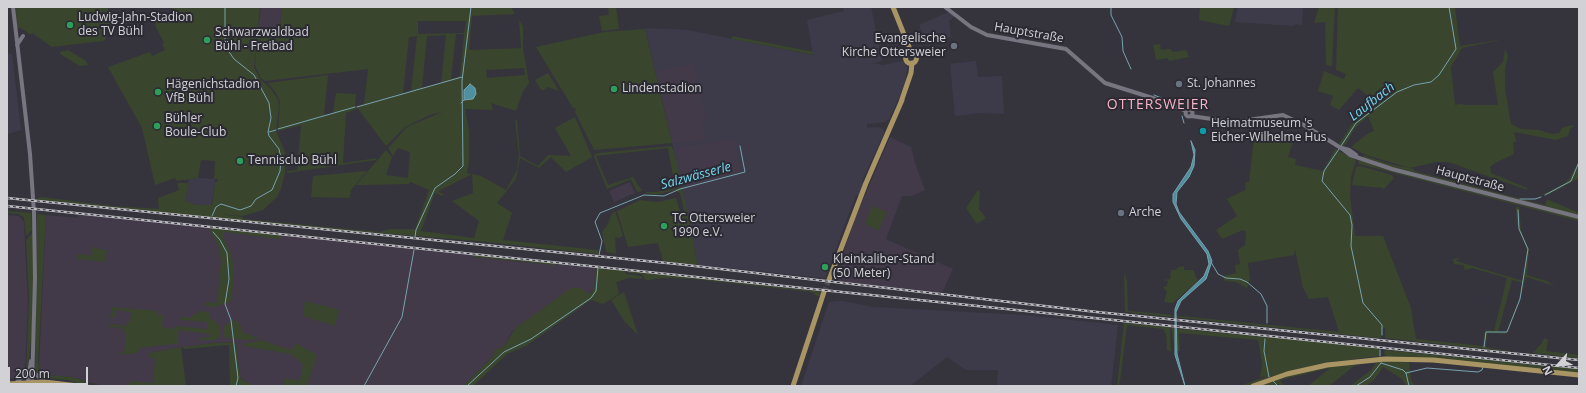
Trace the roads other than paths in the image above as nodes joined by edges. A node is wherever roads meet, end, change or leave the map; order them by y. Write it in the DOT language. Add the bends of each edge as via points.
graph roads {
  1 [pos="893,7"];
  2 [pos="945,7"];
  3 [pos="13,8"];
  4 [pos="23,36"];
  5 [pos="16,46"];
  6 [pos="909,53"];
  7 [pos="910,62"];
  8 [pos="1579,217"];
  9 [pos="829,280"];
  10 [pos="824,292"];
  11 [pos="32,357"];
  12 [pos="29,369"];
  13 [pos="33,372"];
  14 [pos="1579,375"];
  15 [pos="45,382"];
  16 [pos="14,384"];
  17 [pos="30,384"];
  18 [pos="78,386"];
  19 [pos="793,386"];
  20 [pos="1253,386"];
  1 -- 6 [label="main road"];
  2 -- 8 [label="street, Hauptstraße" via="970,27 987,35 1066,49 1105,83 1156,99 1188,116 1192,114 1233,122 1283,115 1293,118 1347,154 1392,169"];
  3 -- 5 [label="street"];
  4 -- 5 [label="street"];
  5 -- 11 [label="street" via="30,154 34,213"];
  6 -- 7 [label="main road" via="906,59"];
  6 -- 7 [label="main road" via="916,56 916,60"];
  7 -- 9 [label="main road" via="909,78 902,100 860,197"];
  10 -- 19 [label="main road"];
  11 -- 12 [label="street"];
  11 -- 13 [label="street"];
  12 -- 16 [label="street" via="25,376"];
  12 -- 17 [label="street"];
  13 -- 15 [label="street"];
  13 -- 17 [label="street"];
  14 -- 20 [label="main road" via="1433,360 1385,358 1326,365"];
  15 -- 17 [label="main road"];
  15 -- 18 [label="main road"];
  16 -- 17 [label="main road"];
}
